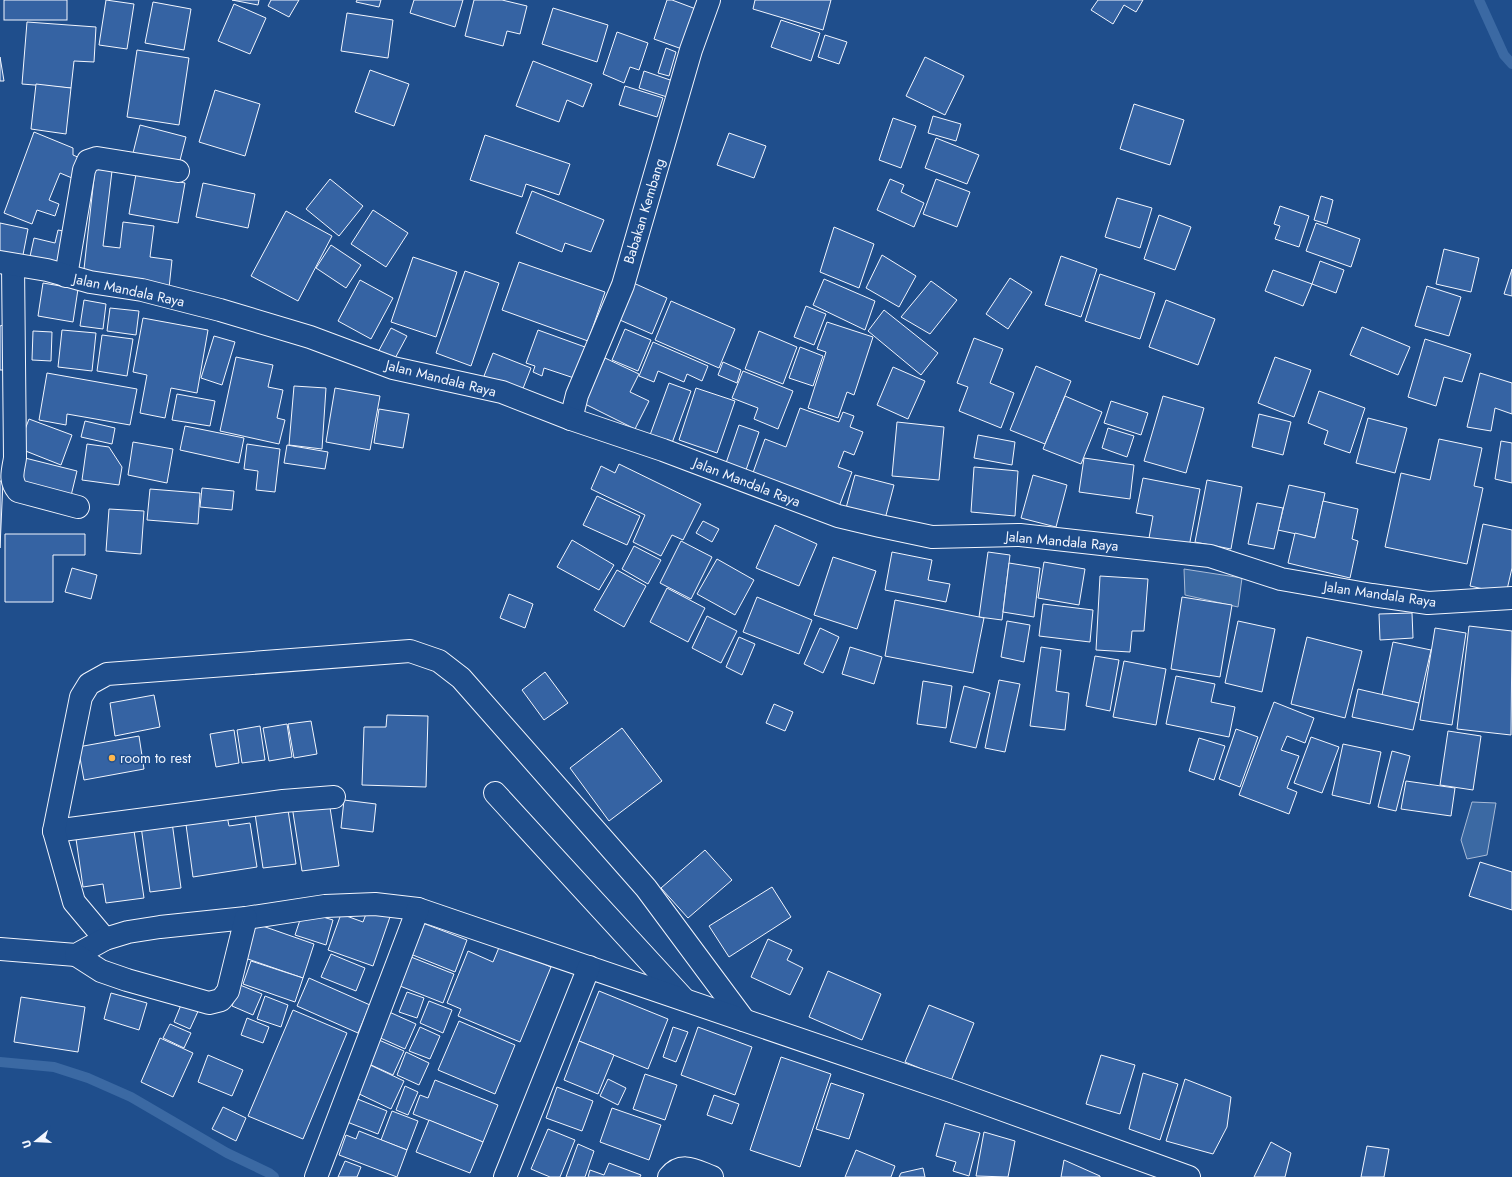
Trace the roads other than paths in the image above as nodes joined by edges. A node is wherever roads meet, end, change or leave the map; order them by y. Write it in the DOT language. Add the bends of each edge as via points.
graph roads {
  1 [pos="709,0"];
  2 [pos="178,171"];
  3 [pos="6,264"];
  4 [pos="66,276"];
  5 [pos="571,419"];
  6 [pos="78,507"];
  7 [pos="1512,598"];
  8 [pos="495,793"];
  9 [pos="334,797"];
  10 [pos="54,831"];
  11 [pos="418,909"];
  12 [pos="246,918"];
  13 [pos="105,939"];
  14 [pos="0,949"];
  15 [pos="76,955"];
  16 [pos="589,967"];
  17 [pos="685,1001"];
  18 [pos="744,1020"];
  19 [pos="316,1177"];
  20 [pos="505,1177"];
  21 [pos="670,1177"];
  22 [pos="712,1177"];
  23 [pos="1190,1177"];
  1 -- 5 [label="street, Babakan Kembang" via="691,50 623,285 577,395"];
  2 -- 4 [label="street" via="97,158 88,161 84,170"];
  3 -- 4 [label="street, Jalan Mandala Raya" via="47,270"];
  3 -- 6 [label="street" via="15,458 13,486 18,491"];
  4 -- 5 [label="street, Jalan Mandala Raya" via="142,290 220,310 310,337 393,368 502,392"];
  5 -- 7 [label="street, Jalan Mandala Raya" via="663,450 838,516 932,537 1020,535 1210,556 1281,579 1428,603"];
  8 -- 17 [label="street"];
  9 -- 10 [label="street" via="283,801"];
  10 -- 13 [label="street" via="74,902"];
  10 -- 18 [label="street" via="81,697 89,684 107,674 410,650 438,661 461,678 646,888"];
  11 -- 12 [label="street" via="375,904 325,906"];
  11 -- 16 [label="street"];
  11 -- 19 [label="street"];
  12 -- 13 [label="street" via="160,927"];
  12 -- 15 [label="street" via="228,991 221,1000 209,1003 101,971"];
  13 -- 15 [label="street"];
  14 -- 15 [label="street"];
  16 -- 17 [label="street"];
  16 -- 20 [label="street"];
  17 -- 18 [label="street"];
  18 -- 23 [label="street"];
  21 -- 22 [label="street" via="678,1169 688,1168"];
}
